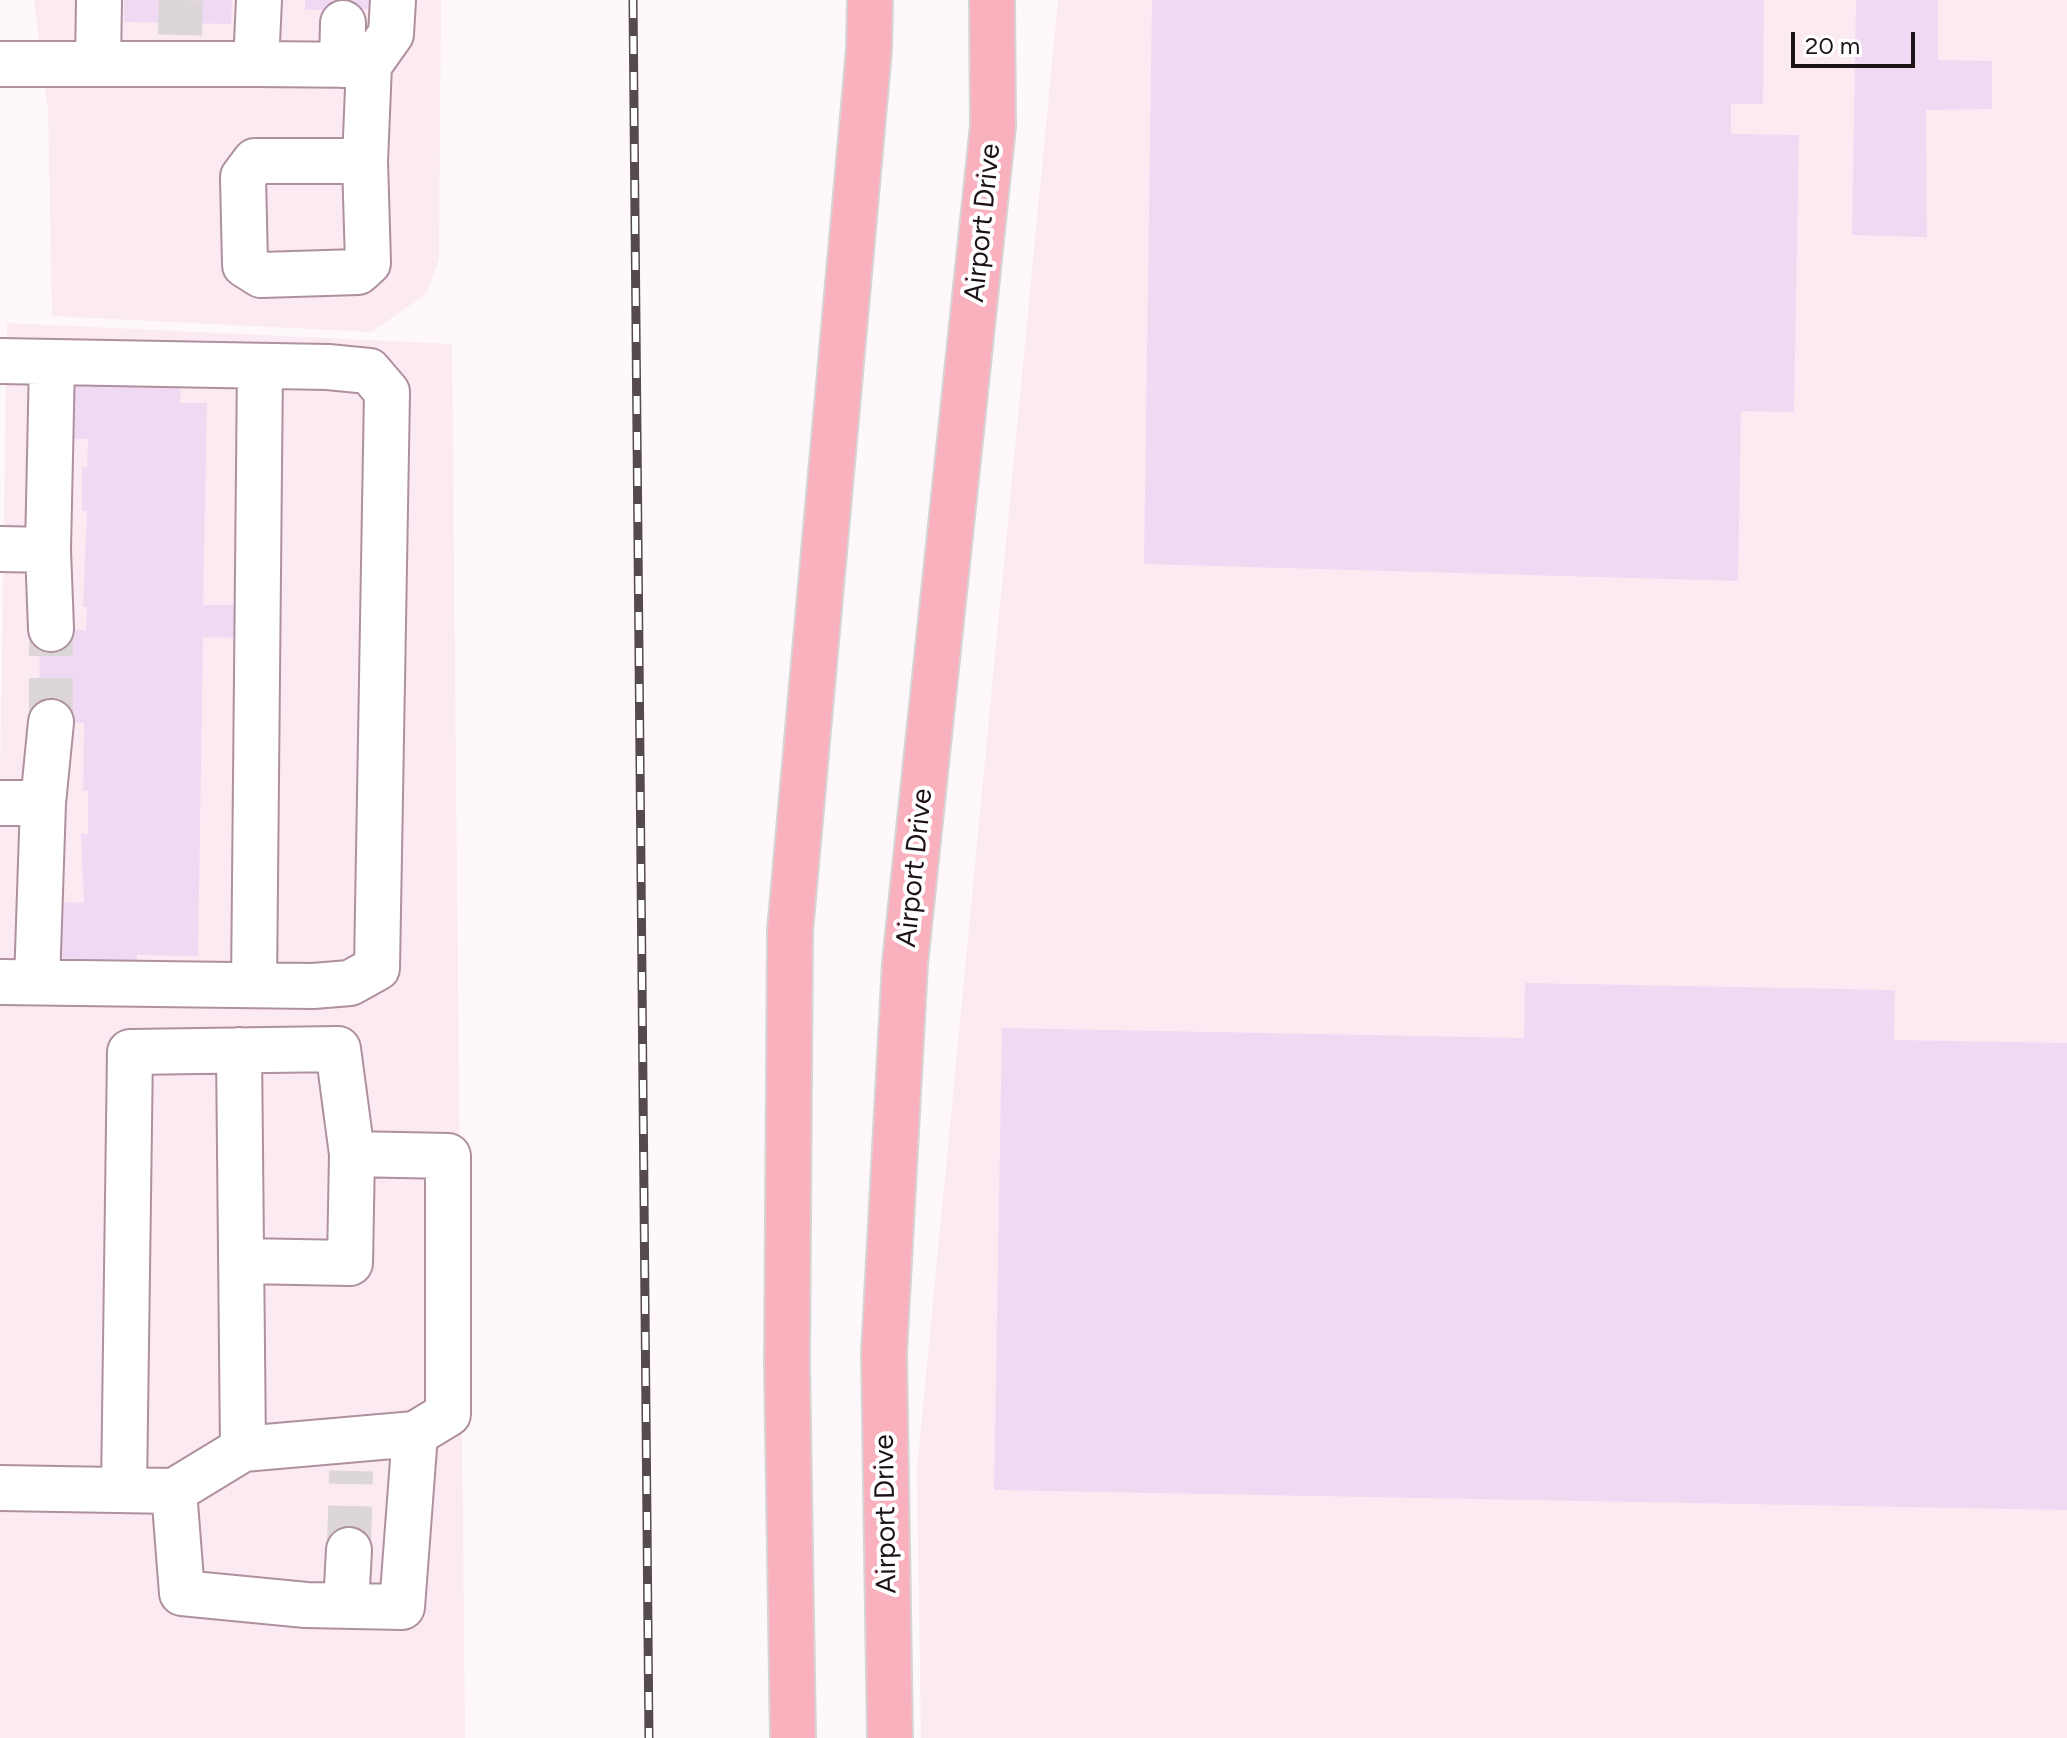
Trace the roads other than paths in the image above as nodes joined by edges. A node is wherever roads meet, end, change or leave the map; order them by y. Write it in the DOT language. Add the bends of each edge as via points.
graph roads {
  1 [pos="99,0"];
  2 [pos="259,0"];
  3 [pos="393,0"];
  4 [pos="870,0"];
  5 [pos="992,0"];
  6 [pos="352,51"];
  7 [pos="0,64"];
  8 [pos="98,64"];
  9 [pos="256,64"];
  10 [pos="365,161"];
  11 [pos="0,361"];
  12 [pos="52,362"];
  13 [pos="260,366"];
  14 [pos="0,549"];
  15 [pos="48,550"];
  16 [pos="51,629"];
  17 [pos="51,722"];
  18 [pos="0,803"];
  19 [pos="43,803"];
  20 [pos="18,982"];
  21 [pos="254,985"];
  22 [pos="239,1050"];
  23 [pos="352,1154"];
  24 [pos="243,1261"];
  25 [pos="415,1434"];
  26 [pos="243,1449"];
  27 [pos="0,1488"];
  28 [pos="124,1490"];
  29 [pos="174,1491"];
  30 [pos="349,1550"];
  31 [pos="346,1605"];
  32 [pos="793,1738"];
  33 [pos="890,1738"];
  1 -- 8 [label="lane"];
  2 -- 9 [label="lane"];
  3 -- 6 [label="lane" via="391,34"];
  4 -- 32 [label="main road" via="790,931 787,1363"];
  5 -- 33 [label="main road, Airport Drive" via="993,126 905,963 884,1353"];
  6 -- 9 [label="lane"];
  6 -- 10 [label="lane"];
  7 -- 8 [label="lane"];
  8 -- 9 [label="lane" via="180,49"];
  11 -- 12 [label="lane"];
  12 -- 13 [label="lane"];
  12 -- 15 [label="lane"];
  13 -- 21 [label="lane"];
  13 -- 21 [label="lane" via="369,371 387,392 377,968 350,983"];
  14 -- 15 [label="lane"];
  15 -- 16 [label="lane"];
  17 -- 19 [label="lane"];
  18 -- 19 [label="lane"];
  19 -- 20 [label="lane"];
  20 -- 21 [label="lane"];
  22 -- 23 [label="lane" via="338,1049"];
  22 -- 24 [label="lane"];
  22 -- 28 [label="lane" via="130,1052"];
  23 -- 24 [label="lane" via="350,1263"];
  23 -- 25 [label="lane" via="448,1156 448,1414"];
  24 -- 26 [label="lane"];
  25 -- 26 [label="lane" via="353,1455"];
  25 -- 31 [label="lane" via="402,1607"];
  26 -- 29 [label="lane"];
  27 -- 28 [label="lane"];
  28 -- 29 [label="lane"];
  29 -- 31 [label="lane" via="182,1593"];
  30 -- 31 [label="lane"];
}
